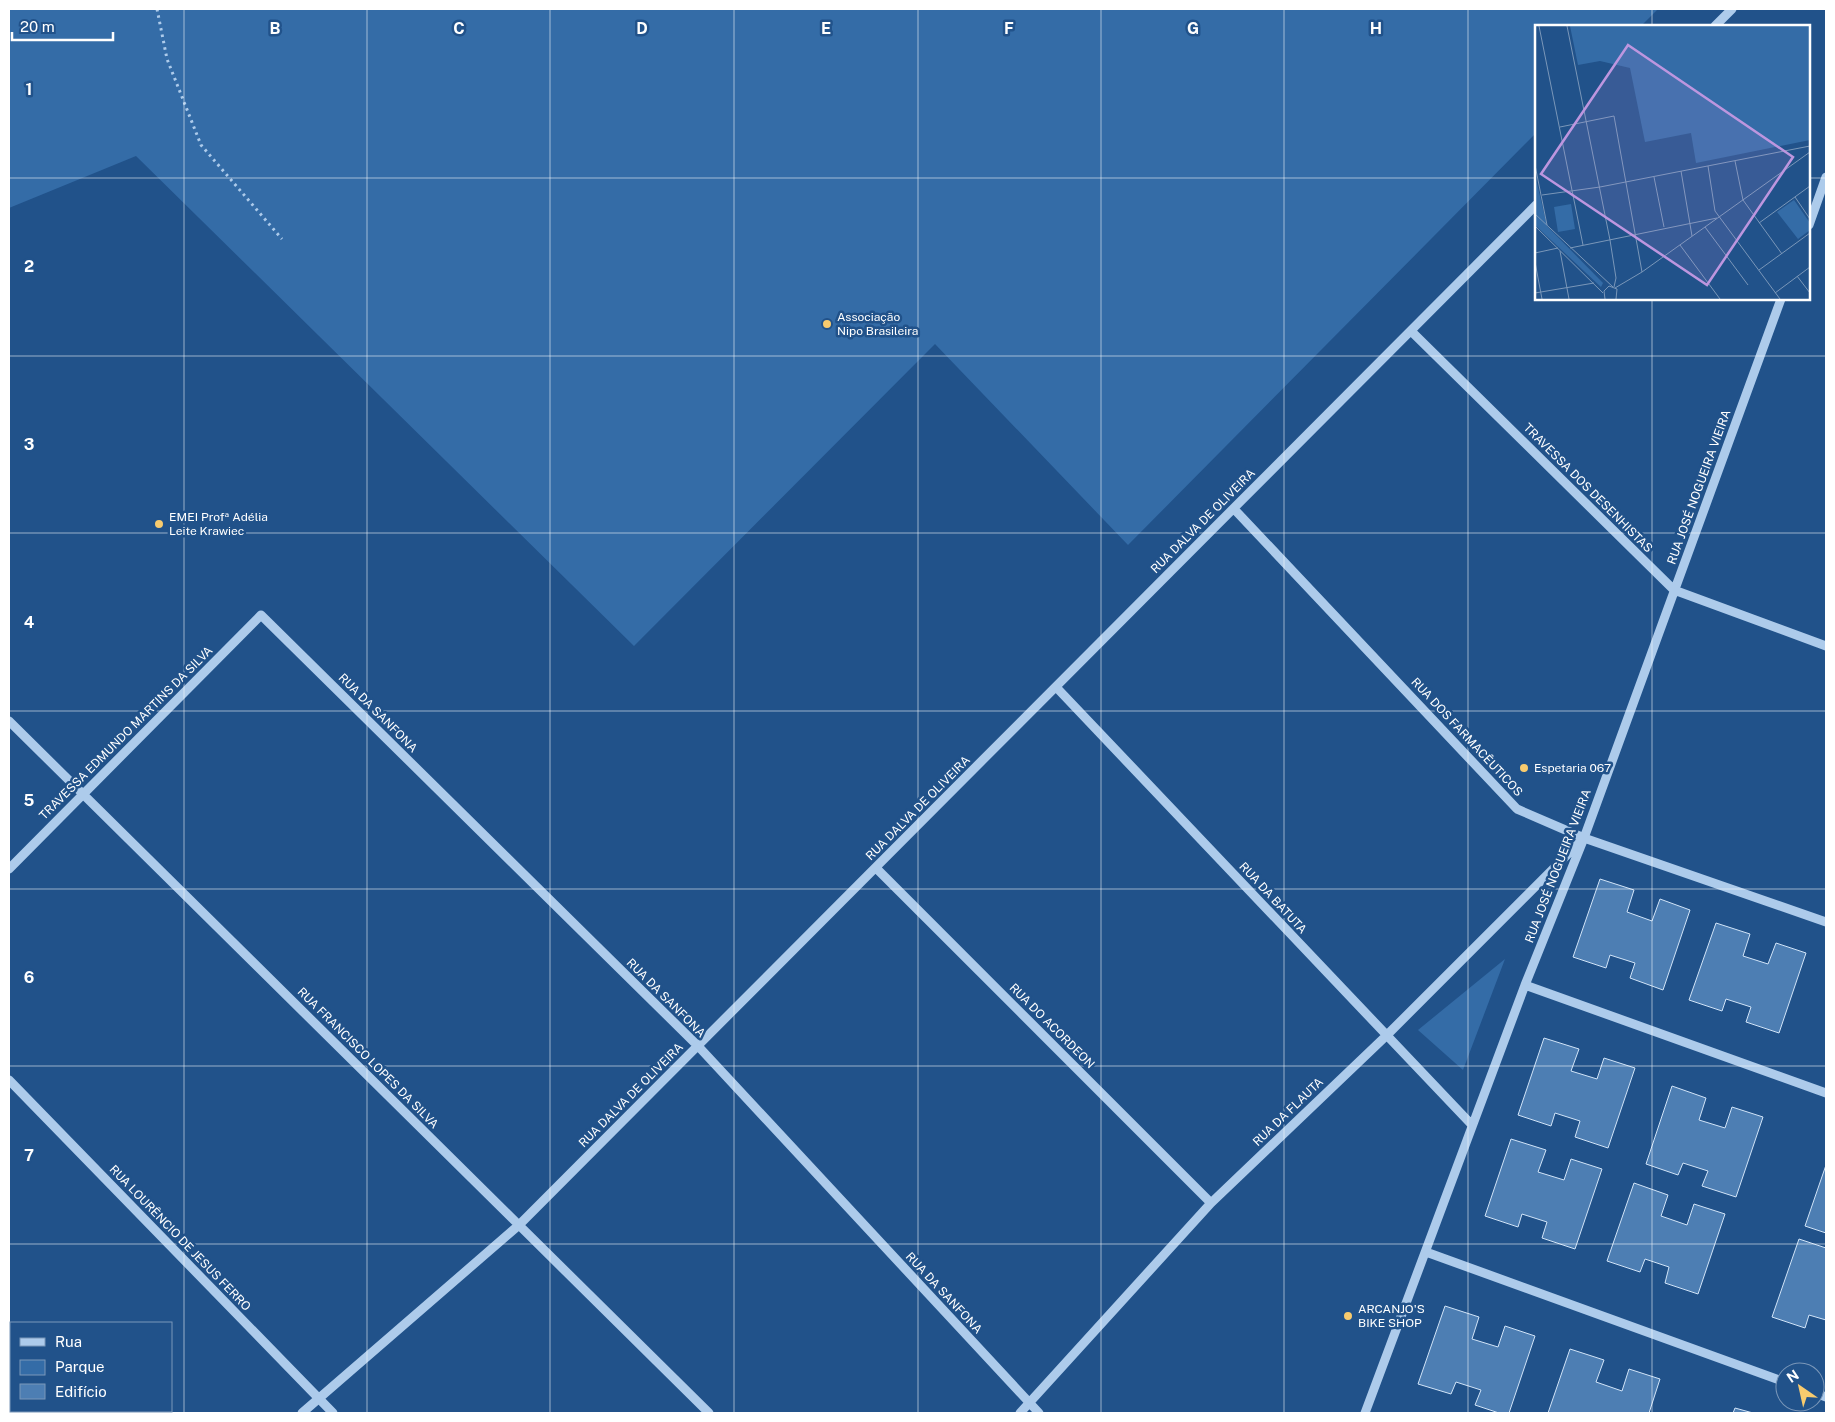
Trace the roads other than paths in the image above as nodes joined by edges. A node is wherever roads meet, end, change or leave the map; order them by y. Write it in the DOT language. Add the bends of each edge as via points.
graph roads {
  1 [pos="1732,9"];
  2 [pos="1716,25"];
  3 [pos="1826,177"];
  4 [pos="1535,207"];
  5 [pos="1810,222"];
  6 [pos="1781,300"];
  7 [pos="1411,331"];
  8 [pos="1234,508"];
  9 [pos="1674,590"];
  10 [pos="261,615"];
  11 [pos="1826,646"];
  12 [pos="1056,687"];
  13 [pos="9,721"];
  14 [pos="83,794"];
  15 [pos="1584,838"];
  16 [pos="876,868"];
  17 [pos="9,869"];
  18 [pos="1826,922"];
  19 [pos="1525,985"];
  20 [pos="1386,1036"];
  21 [pos="698,1046"];
  22 [pos="9,1080"];
  23 [pos="1826,1093"];
  24 [pos="1472,1126"];
  25 [pos="1210,1203"];
  26 [pos="519,1225"];
  27 [pos="1426,1252"];
  28 [pos="1775,1378"];
  29 [pos="318,1398"];
  30 [pos="1029,1404"];
  31 [pos="302,1413"];
  32 [pos="333,1413"];
  33 [pos="709,1413"];
  34 [pos="1020,1413"];
  35 [pos="1039,1413"];
  36 [pos="1365,1413"];
  1 -- 2 [label="street"];
  3 -- 5 [label="street"];
  4 -- 7 [label="street, RUA DALVA DE OLIVEIRA"];
  6 -- 9 [label="street, RUA JOSÉ NOGUEIRA VIEIRA"];
  7 -- 8 [label="street, RUA DALVA DE OLIVEIRA"];
  7 -- 9 [label="street, TRAVESSA DOS DESENHISTAS"];
  8 -- 12 [label="street, RUA DALVA DE OLIVEIRA"];
  8 -- 15 [label="street, RUA DOS FARMACÊUTICOS" via="1517,809"];
  9 -- 11 [label="street, TRAVESSA DOS DESENHISTAS"];
  9 -- 15 [label="street, RUA JOSÉ NOGUEIRA VIEIRA"];
  10 -- 14 [label="street, TRAVESSA EDMUNDO MARTINS DA SILVA"];
  10 -- 21 [label="street, RUA DA SANFONA"];
  12 -- 16 [label="street, RUA DALVA DE OLIVEIRA"];
  12 -- 20 [label="street, RUA DA BATUTA"];
  13 -- 14 [label="street, RUA FRANCISCO LOPES DA SILVA"];
  14 -- 17 [label="street, TRAVESSA EDMUNDO MARTINS DA SILVA"];
  14 -- 26 [label="street, RUA FRANCISCO LOPES DA SILVA"];
  15 -- 18 [label="street, RUA DOS FARMACÊUTICOS"];
  15 -- 19 [label="street, RUA JOSÉ NOGUEIRA VIEIRA"];
  15 -- 20 [label="street, RUA DA FLAUTA"];
  16 -- 21 [label="street, RUA DALVA DE OLIVEIRA"];
  16 -- 25 [label="street, RUA DO ACORDEON"];
  19 -- 23 [label="street"];
  19 -- 24 [label="street, RUA JOSÉ NOGUEIRA VIEIRA"];
  20 -- 24 [label="street, RUA DA BATUTA"];
  20 -- 25 [label="street, RUA DA FLAUTA"];
  21 -- 26 [label="street, RUA DALVA DE OLIVEIRA"];
  21 -- 30 [label="street, RUA DA SANFONA"];
  22 -- 29 [label="street, RUA LOURÊNCIO DE JESUS FERRO"];
  24 -- 27 [label="street, RUA JOSÉ NOGUEIRA VIEIRA"];
  25 -- 30 [label="street, RUA DA FLAUTA"];
  26 -- 29 [label="street, RUA DALVA DE OLIVEIRA"];
  26 -- 33 [label="street, RUA FRANCISCO LOPES DA SILVA"];
  27 -- 28 [label="street"];
  27 -- 36 [label="street, RUA JOSÉ NOGUEIRA VIEIRA"];
  29 -- 31 [label="street, RUA DALVA DE OLIVEIRA"];
  29 -- 32 [label="street, RUA LOURÊNCIO DE JESUS FERRO"];
  30 -- 34 [label="street, RUA DA FLAUTA"];
  30 -- 35 [label="street, RUA DA SANFONA"];
}
